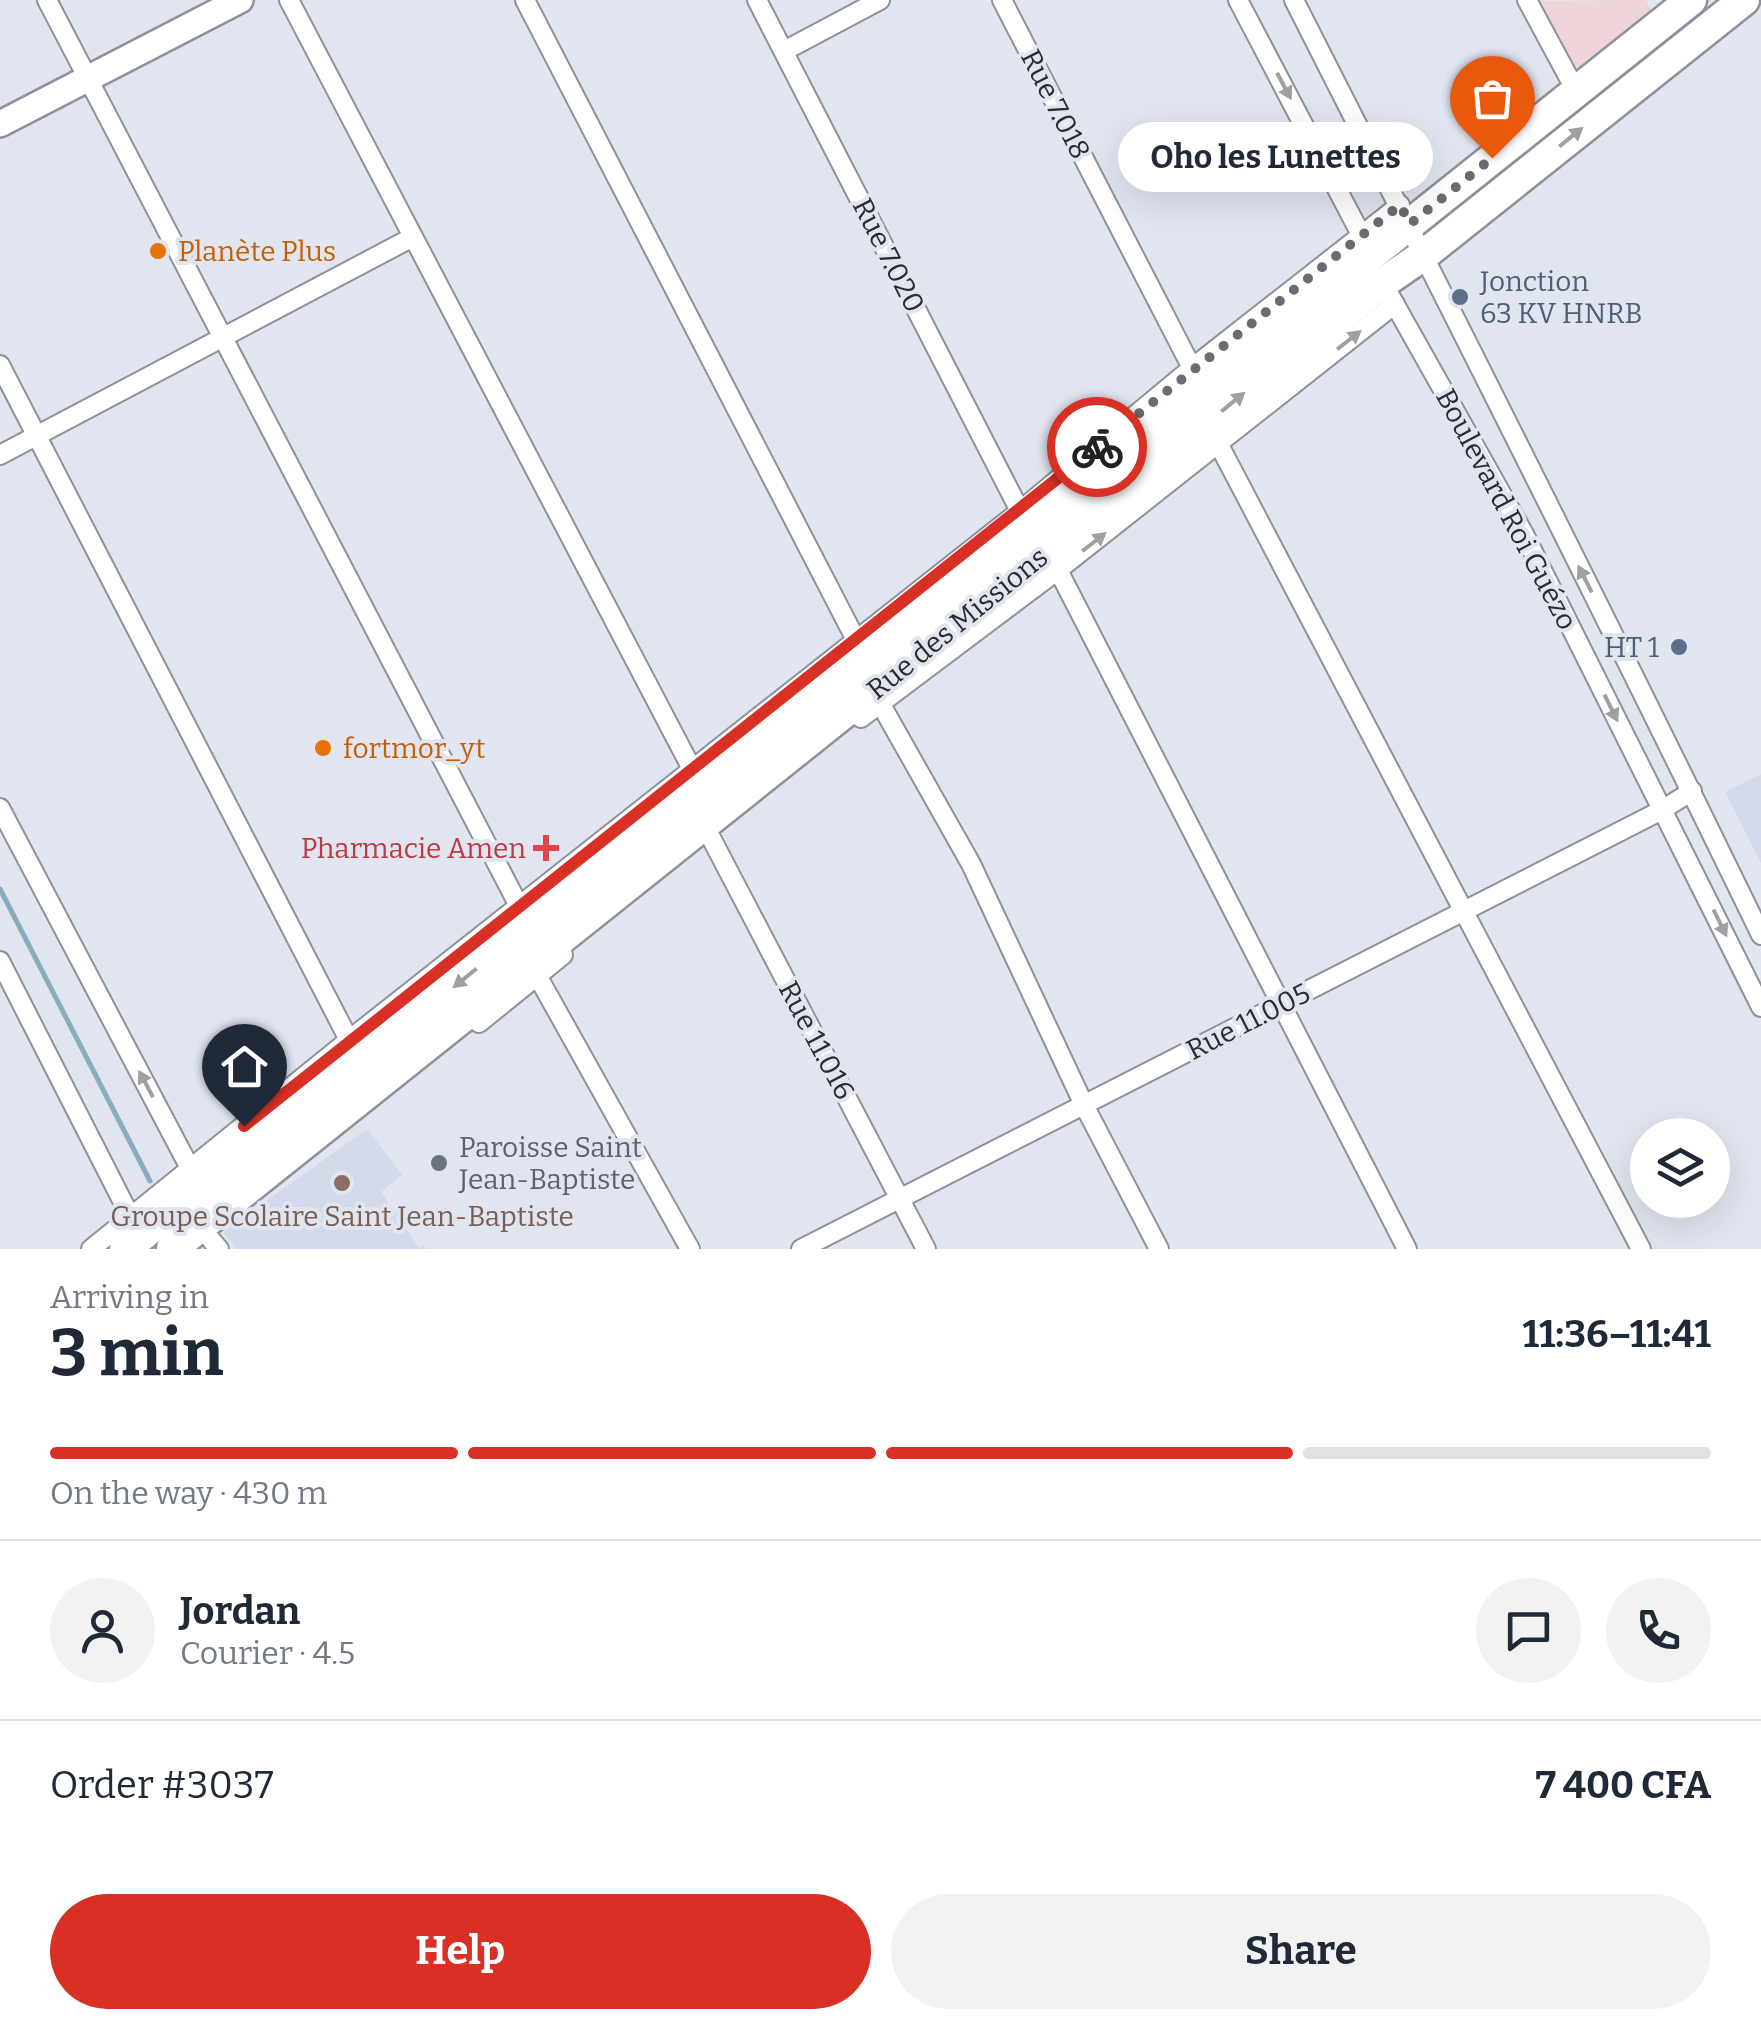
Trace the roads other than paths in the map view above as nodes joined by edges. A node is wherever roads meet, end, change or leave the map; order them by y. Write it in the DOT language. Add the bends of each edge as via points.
graph roads {
  1 [pos="46,0"];
  2 [pos="240,0"];
  3 [pos="289,0"];
  4 [pos="524,0"];
  5 [pos="757,0"];
  6 [pos="880,0"];
  7 [pos="1002,0"];
  8 [pos="1238,0"];
  9 [pos="1294,0"];
  10 [pos="1528,0"];
  11 [pos="1690,0"];
  12 [pos="1744,0"];
  13 [pos="784,51"];
  14 [pos="88,79"];
  15 [pos="1576,91"];
  16 [pos="0,124"];
  17 [pos="1404,215"];
  18 [pos="413,237"];
  19 [pos="1367,245"];
  20 [pos="1425,254"];
  21 [pos="1389,293"];
  22 [pos="222,336"];
  23 [pos="0,365"];
  24 [pos="1192,368"];
  25 [pos="36,435"];
  26 [pos="1218,443"];
  27 [pos="0,455"];
  28 [pos="1020,511"];
  29 [pos="1058,570"];
  30 [pos="856,638"];
  31 [pos="880,703"];
  32 [pos="692,769"];
  33 [pos="1692,791"];
  34 [pos="0,808"];
  35 [pos="1662,810"];
  36 [pos="708,832"];
  37 [pos="519,906"];
  38 [pos="1464,911"];
  39 [pos="1761,936"];
  40 [pos="0,961"];
  41 [pos="538,976"];
  42 [pos="1281,1004"];
  43 [pos="1761,1007"];
  44 [pos="349,1040"];
  45 [pos="1084,1105"];
  46 [pos="192,1170"];
  47 [pos="900,1199"];
  48 [pos="131,1218"];
  49 [pos="214,1243"];
  50 [pos="91,1249"];
  51 [pos="125,1249"];
  52 [pos="172,1249"];
  53 [pos="191,1249"];
  54 [pos="690,1249"];
  55 [pos="801,1249"];
  56 [pos="926,1249"];
  57 [pos="1158,1249"];
  58 [pos="1407,1249"];
  59 [pos="1641,1249"];
  1 -- 14 [label="street"];
  2 -- 14 [label="main road"];
  3 -- 18 [label="street"];
  4 -- 30 [label="street"];
  5 -- 13 [label="street, Rue 7.020"];
  6 -- 13 [label="street"];
  7 -- 24 [label="street, Rue 7.018"];
  8 -- 19 [label="street, Boulevard Roi Guézo, one-way"];
  9 -- 17 [label="street, Boulevard Roi Guézo"];
  10 -- 15 [label="street"];
  11 -- 15 [label="highway, Rue des Missions"];
  20 -- 12 [label="highway, Rue des Missions, one-way"];
  13 -- 28 [label="street, Rue 7.020"];
  14 -- 16 [label="main road"];
  14 -- 22 [label="street"];
  15 -- 17 [label="highway, Rue des Missions"];
  17 -- 19 [label="highway, Rue des Missions"];
  17 -- 20 [label="street, Boulevard Roi Guézo"];
  18 -- 22 [label="street"];
  18 -- 32 [label="street"];
  19 -- 21 [label="street, Boulevard Roi Guézo"];
  19 -- 24 [label="street"];
  19 -- 51 [label="highway, Rue des Missions, one-way"];
  20 -- 21 [label="highway, Rue des Missions"];
  33 -- 20 [label="street, Boulevard Roi Guézo, one-way"];
  26 -- 21 [label="street, one-way"];
  21 -- 35 [label="street, Boulevard Roi Guézo, one-way" via="1524,534"];
  52 -- 21 [label="highway, Rue des Missions, one-way"];
  22 -- 25 [label="street"];
  22 -- 37 [label="street"];
  23 -- 25 [label="street"];
  24 -- 28 [label="street"];
  25 -- 27 [label="street"];
  25 -- 44 [label="street"];
  29 -- 26 [label="street, one-way"];
  26 -- 38 [label="street"];
  28 -- 30 [label="street"];
  29 -- 31 [label="street"];
  29 -- 42 [label="street"];
  30 -- 32 [label="street"];
  31 -- 36 [label="street"];
  31 -- 45 [label="street" via="972,864"];
  32 -- 37 [label="street"];
  33 -- 35 [label="street, Rue 11.005"];
  33 -- 39 [label="street, Boulevard Roi Guézo"];
  46 -- 34 [label="street, one-way"];
  35 -- 38 [label="street, Rue 11.005"];
  35 -- 43 [label="street, Boulevard Roi Guézo, one-way"];
  36 -- 41 [label="street"];
  36 -- 47 [label="street, Rue 11.016"];
  37 -- 44 [label="street"];
  38 -- 42 [label="street, Rue 11.005"];
  38 -- 59 [label="street"];
  40 -- 48 [label="street"];
  41 -- 49 [label="street"];
  41 -- 54 [label="street"];
  42 -- 45 [label="street, Rue 11.005"];
  42 -- 58 [label="street"];
  44 -- 46 [label="street"];
  45 -- 47 [label="street, Rue 11.005"];
  45 -- 57 [label="street"];
  46 -- 48 [label="street"];
  47 -- 55 [label="street, Rue 11.005"];
  47 -- 56 [label="street, Rue 11.016"];
  48 -- 50 [label="street"];
  49 -- 53 [label="street"];
}
